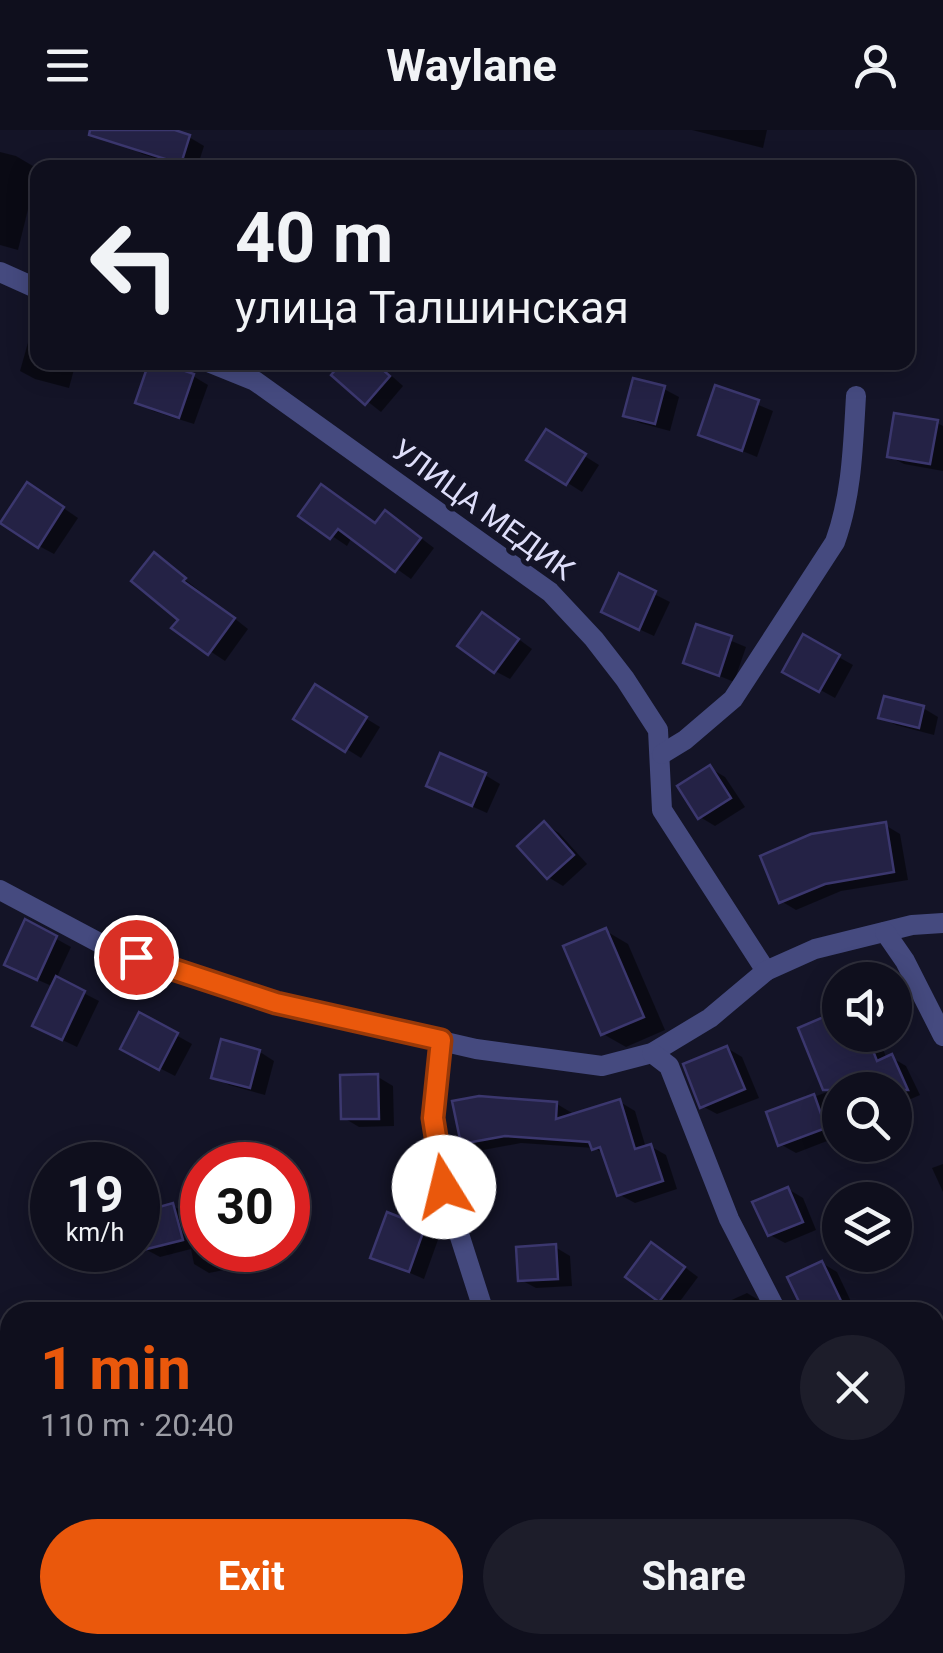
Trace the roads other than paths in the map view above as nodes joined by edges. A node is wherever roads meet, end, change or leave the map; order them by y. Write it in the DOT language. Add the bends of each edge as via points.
graph roads {
  1 [pos="0,272"];
  2 [pos="30,285"];
  3 [pos="228,370"];
  4 [pos="856,396"];
  5 [pos="662,754"];
  6 [pos="0,890"];
  7 [pos="943,923"];
  8 [pos="886,932"];
  9 [pos="766,971"];
  10 [pos="943,1036"];
  11 [pos="441,1040"];
  12 [pos="652,1053"];
  13 [pos="481,1302"];
  14 [pos="771,1302"];
  1 -- 2 [label="street"];
  3 -- 5 [label="street, УЛИЦА МЕДИК" via="255,381 550,592 625,680 658,730"];
  4 -- 5 [label="street" via="851,480 835,542 733,700"];
  5 -- 9 [label="street, УЛИЦА МЕДИК" via="662,810"];
  6 -- 11 [label="street" via="109,948 276,1003"];
  7 -- 8 [label="street"];
  8 -- 9 [label="street" via="815,949"];
  8 -- 10 [label="street"];
  9 -- 12 [label="street" via="710,1018"];
  11 -- 12 [label="street" via="602,1066"];
  11 -- 13 [label="street" via="433,1118 444,1187"];
  12 -- 14 [label="street" via="670,1066"];
}
